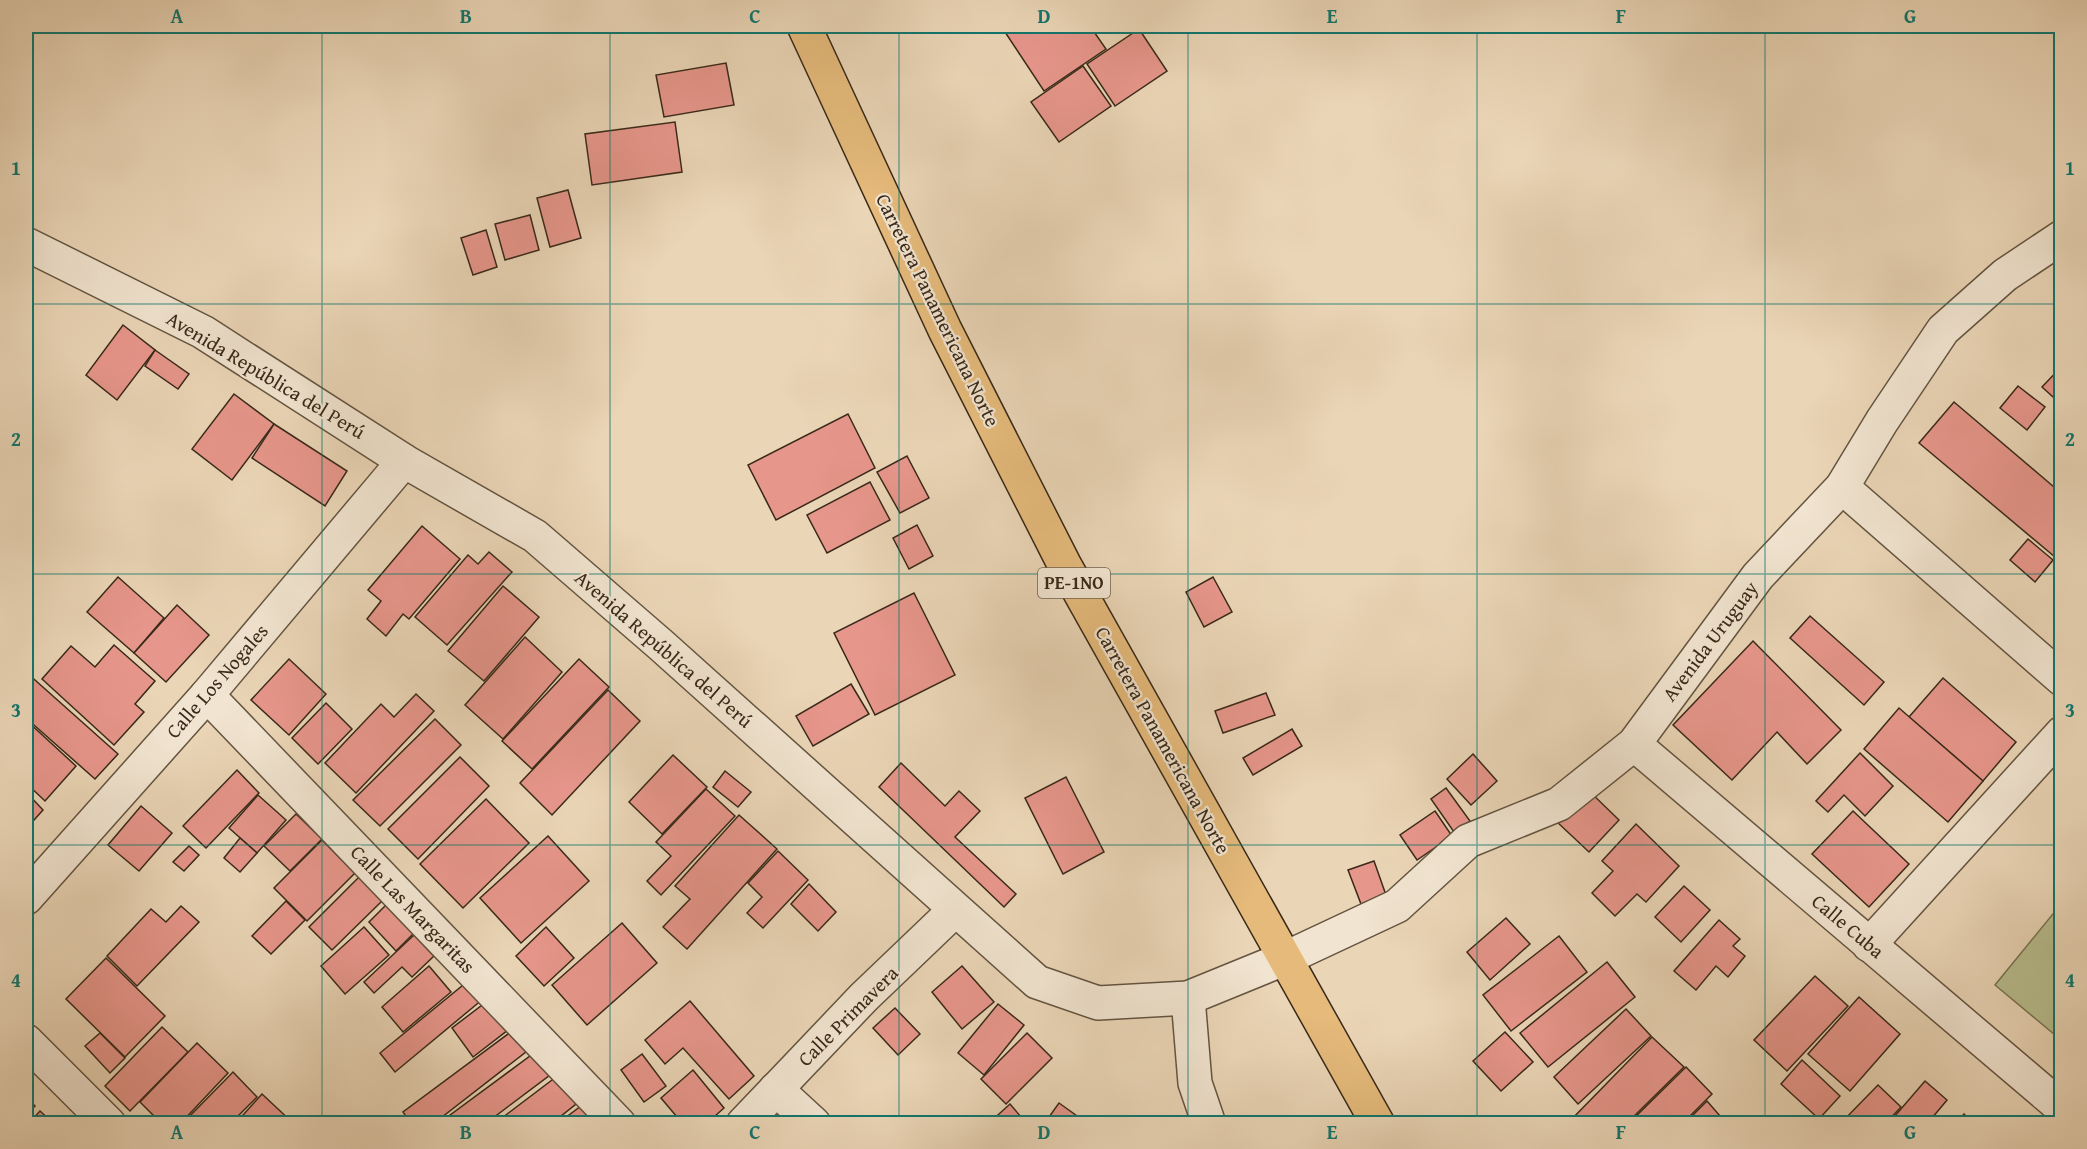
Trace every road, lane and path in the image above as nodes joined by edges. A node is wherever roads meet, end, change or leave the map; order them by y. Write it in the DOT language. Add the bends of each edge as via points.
graph roads {
  1 [pos="804,26"];
  2 [pos="2061,237"];
  3 [pos="26,244"];
  4 [pos="404,460"];
  5 [pos="1842,487"];
  6 [pos="2061,679"];
  7 [pos="207,695"];
  8 [pos="2061,733"];
  9 [pos="1634,744"];
  10 [pos="26,898"];
  11 [pos="955,910"];
  12 [pos="1869,945"];
  13 [pos="1286,958"];
  14 [pos="1188,998"];
  15 [pos="26,1041"];
  16 [pos="776,1089"];
  17 [pos="2061,1108"];
  18 [pos="109,1124"];
  19 [pos="619,1124"];
  20 [pos="742,1124"];
  21 [pos="814,1124"];
  22 [pos="1209,1124"];
  23 [pos="1378,1124"];
  1 -- 13 [label="main road, Carretera Panamericana Norte / PE-1NO" via="945,330 1064,564"];
  2 -- 5 [label="street, Avenida Uruguay" via="2005,275 1943,330"];
  3 -- 4 [label="street, Avenida República del Perú" via="203,332"];
  4 -- 7 [label="street, Calle Los Nogales"];
  4 -- 11 [label="street, Avenida República del Perú" via="536,536"];
  5 -- 6 [label="street"];
  5 -- 9 [label="street, Avenida Uruguay" via="1758,576"];
  7 -- 10 [label="street, Calle Los Nogales"];
  7 -- 19 [label="street, Calle Las Margaritas"];
  8 -- 12 [label="street"];
  9 -- 12 [label="street, Calle Cuba"];
  9 -- 13 [label="street, Avenida Uruguay" via="1559,804 1468,841 1397,906"];
  11 -- 14 [label="street, Avenida República del Perú" via="1037,982 1098,1003"];
  11 -- 16 [label="street, Calle Primavera"];
  12 -- 17 [label="street, Calle Cuba"];
  13 -- 14 [label="street, Avenida República del Perú"];
  13 -- 23 [label="main road, Carretera Panamericana Norte / PE-1NO"];
  14 -- 22 [label="street" via="1195,1083"];
  15 -- 18 [label="street"];
  16 -- 20 [label="street, Calle Primavera"];
  16 -- 21 [label="street"];
}
